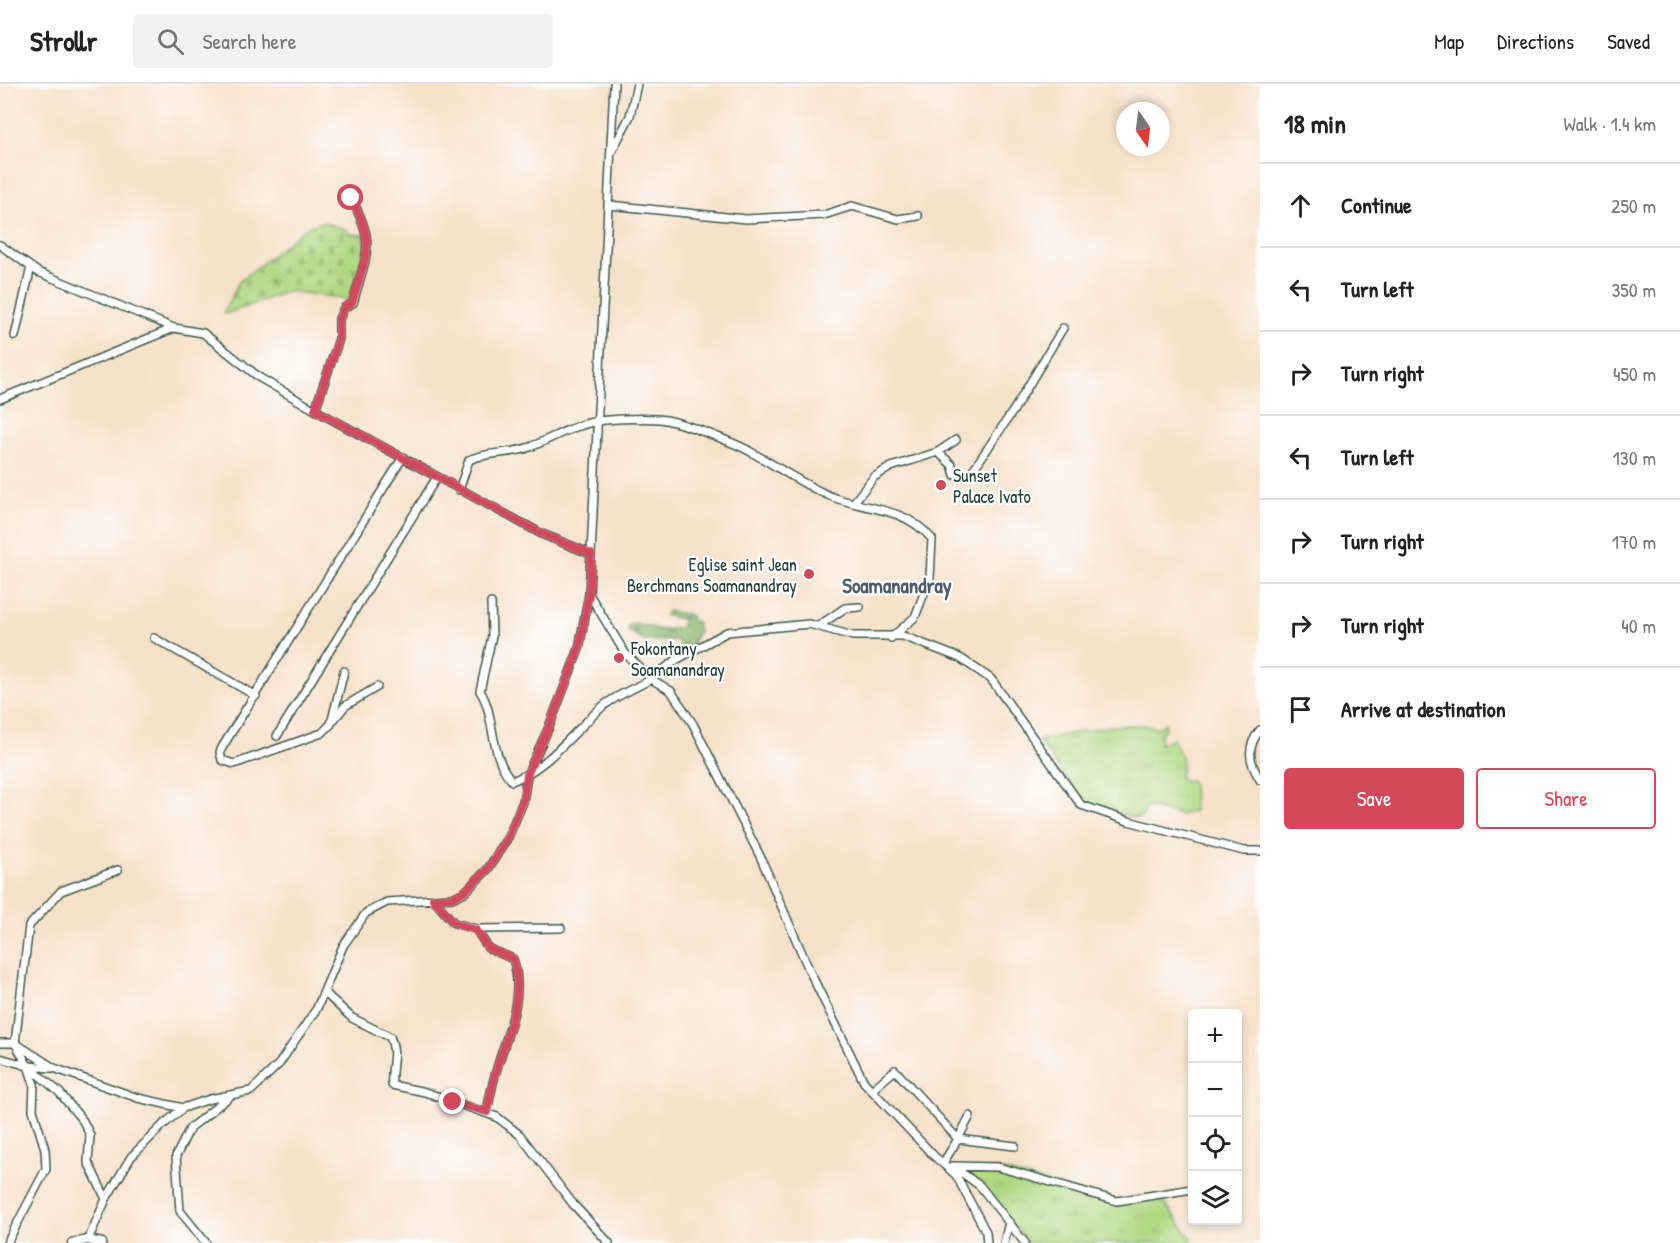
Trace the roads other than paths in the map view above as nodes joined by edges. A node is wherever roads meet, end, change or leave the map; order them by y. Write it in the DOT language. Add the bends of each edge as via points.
graph roads {
  1 [pos="614,84"];
  2 [pos="637,84"];
  3 [pos="611,154"];
  4 [pos="351,198"];
  5 [pos="609,205"];
  6 [pos="918,216"];
  7 [pos="0,245"];
  8 [pos="31,267"];
  9 [pos="174,328"];
  10 [pos="1064,328"];
  11 [pos="15,336"];
  12 [pos="0,399"];
  13 [pos="315,410"];
  14 [pos="598,421"];
  15 [pos="956,440"];
  16 [pos="939,452"];
  17 [pos="403,457"];
  18 [pos="437,477"];
  19 [pos="459,490"];
  20 [pos="854,502"];
  21 [pos="591,554"];
  22 [pos="589,594"];
  23 [pos="491,603"];
  24 [pos="860,607"];
  25 [pos="820,625"];
  26 [pos="153,638"];
  27 [pos="891,638"];
  28 [pos="344,670"];
  29 [pos="651,679"];
  30 [pos="377,687"];
  31 [pos="256,696"];
  32 [pos="330,724"];
  33 [pos="1260,730"];
  34 [pos="277,736"];
  35 [pos="527,775"];
  36 [pos="1260,780"];
  37 [pos="1260,851"];
  38 [pos="118,870"];
  39 [pos="433,899"];
  40 [pos="561,928"];
  41 [pos="476,930"];
  42 [pos="324,992"];
  43 [pos="0,1043"];
  44 [pos="15,1043"];
  45 [pos="0,1058"];
  46 [pos="28,1066"];
  47 [pos="54,1068"];
  48 [pos="873,1089"];
  49 [pos="229,1097"];
  50 [pos="183,1108"];
  51 [pos="487,1112"];
  52 [pos="970,1116"];
  53 [pos="958,1139"];
  54 [pos="1015,1146"];
  55 [pos="943,1163"];
  56 [pos="952,1166"];
  57 [pos="1188,1190"];
  58 [pos="106,1198"];
  59 [pos="1009,1222"];
  60 [pos="88,1240"];
  61 [pos="7,1243"];
  62 [pos="72,1243"];
  63 [pos="102,1243"];
  64 [pos="206,1243"];
  65 [pos="609,1243"];
  66 [pos="987,1243"];
  67 [pos="1004,1243"];
  68 [pos="1025,1243"];
  1 -- 3 [label="street"];
  2 -- 3 [label="street" via="630,116"];
  3 -- 5 [label="street"];
  4 -- 13 [label="street" via="366,228 369,245 352,303 344,308 339,319 339,339"];
  5 -- 6 [label="street" via="746,219 824,214 852,207 898,219"];
  5 -- 14 [label="street"];
  7 -- 8 [label="street"];
  8 -- 9 [label="street"];
  8 -- 11 [label="street"];
  9 -- 12 [label="street"];
  9 -- 13 [label="street" via="203,333 260,378"];
  10 -- 16 [label="street" via="971,472 956,475"];
  13 -- 17 [label="street"];
  14 -- 19 [label="street" via="529,448 496,456 479,455 469,460"];
  14 -- 20 [label="street" via="665,420 749,450 802,484"];
  14 -- 21 [label="street"];
  15 -- 16 [label="street"];
  16 -- 20 [label="street" via="891,467 874,477"];
  17 -- 18 [label="street"];
  17 -- 31 [label="street"];
  18 -- 19 [label="street"];
  18 -- 34 [label="street"];
  19 -- 21 [label="street" via="542,534"];
  20 -- 27 [label="street" via="897,512 933,539 930,578 915,617"];
  21 -- 22 [label="street"];
  22 -- 29 [label="street" via="624,653"];
  22 -- 35 [label="street" via="579,649"];
  23 -- 35 [label="street" via="492,636 480,691 504,772 512,780"];
  24 -- 25 [label="street" via="845,608"];
  25 -- 27 [label="street" via="852,636"];
  25 -- 29 [label="street" via="728,632 676,660"];
  26 -- 31 [label="street"];
  27 -- 37 [label="street" via="903,636 960,658 991,679 1081,805 1244,851"];
  28 -- 32 [label="street"];
  29 -- 35 [label="street" via="605,704"];
  29 -- 48 [label="street" via="671,691 693,724 760,856 853,1063"];
  30 -- 32 [label="street" via="345,706"];
  31 -- 32 [label="street" via="220,752 228,764 322,734"];
  33 -- 36 [label="street" via="1249,753"];
  35 -- 39 [label="street" via="523,801 488,869 465,891 452,898"];
  38 -- 44 [label="street" via="61,891 29,926"];
  39 -- 41 [label="street" via="454,923"];
  39 -- 42 [label="street" via="387,902 366,913 343,946"];
  40 -- 41 [label="street"];
  41 -- 51 [label="street" via="488,948 513,959 515,966 511,1028"];
  42 -- 49 [label="street" via="302,1034 279,1064 251,1092"];
  42 -- 51 [label="street" via="352,1018 390,1037 395,1056 392,1085"];
  43 -- 44 [label="street"];
  44 -- 46 [label="street"];
  44 -- 47 [label="street"];
  45 -- 46 [label="street"];
  46 -- 47 [label="street"];
  46 -- 58 [label="street" via="59,1092 83,1121 90,1135 88,1162"];
  46 -- 61 [label="street" via="46,1169"];
  47 -- 50 [label="street" via="138,1098"];
  48 -- 53 [label="street" via="895,1070"];
  48 -- 55 [label="street"];
  49 -- 50 [label="street"];
  49 -- 64 [label="street" via="190,1128 176,1156 180,1211"];
  50 -- 58 [label="street" via="131,1156"];
  51 -- 65 [label="street" via="520,1135"];
  52 -- 53 [label="street"];
  53 -- 54 [label="street"];
  53 -- 55 [label="street"];
  55 -- 56 [label="street"];
  55 -- 66 [label="street" via="966,1191 986,1232"];
  56 -- 57 [label="street" via="998,1167 1117,1201"];
  56 -- 59 [label="street" via="980,1186"];
  58 -- 60 [label="street"];
  59 -- 67 [label="street"];
  59 -- 68 [label="street"];
  60 -- 62 [label="street"];
  60 -- 63 [label="street"];
}
